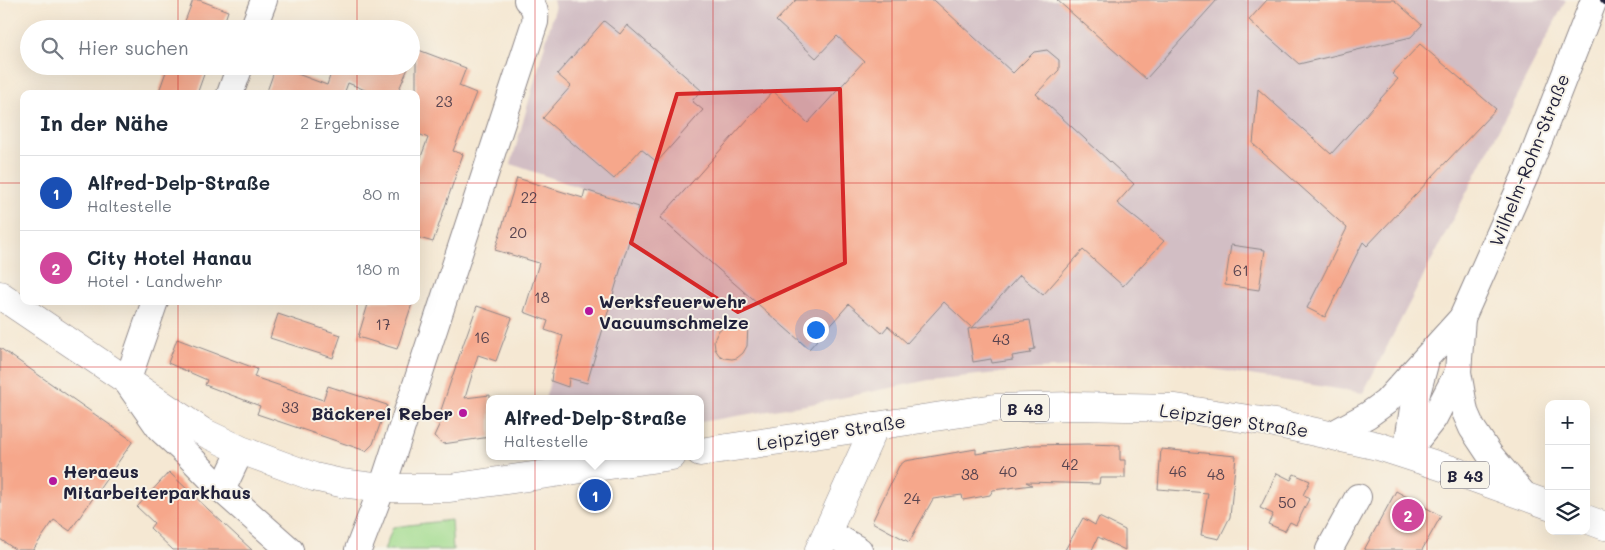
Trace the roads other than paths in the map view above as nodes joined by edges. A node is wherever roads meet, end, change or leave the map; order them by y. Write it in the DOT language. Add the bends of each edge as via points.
graph roads {
  1 [pos="264,0"];
  2 [pos="527,0"];
  3 [pos="1594,0"];
  4 [pos="256,20"];
  5 [pos="237,75"];
  6 [pos="231,90"];
  7 [pos="0,296"];
  8 [pos="154,305"];
  9 [pos="1462,318"];
  10 [pos="1429,353"];
  11 [pos="1458,372"];
  12 [pos="127,382"];
  13 [pos="876,426"];
  14 [pos="1331,435"];
  15 [pos="241,450"];
  16 [pos="704,451"];
  17 [pos="1406,454"];
  18 [pos="645,460"];
  19 [pos="382,488"];
  20 [pos="222,490"];
  21 [pos="1358,497"];
  22 [pos="1537,501"];
  23 [pos="1590,520"];
  24 [pos="1605,526"];
  25 [pos="823,541"];
  26 [pos="290,550"];
  27 [pos="358,550"];
  28 [pos="859,550"];
  29 [pos="1330,550"];
  1 -- 4 [label="street"];
  2 -- 19 [label="street" via="536,11 535,22"];
  3 -- 9 [label="street, Wilhelm-Rohn-Straße" via="1526,174"];
  5 -- 6 [label="street"];
  7 -- 12 [label="main road"];
  8 -- 12 [label="street"];
  9 -- 10 [label="street, Wilhelm-Rohn-Straße"];
  9 -- 11 [label="street, Wilhelm-Rohn-Straße"];
  10 -- 14 [label="street, Wilhelm-Rohn-Straße" via="1386,402"];
  10 -- 17 [label="street, Wilhelm-Rohn-Straße" via="1416,394"];
  11 -- 17 [label="street, Wilhelm-Rohn-Straße" via="1434,418"];
  11 -- 22 [label="street, Wilhelm-Rohn-Straße" via="1465,412 1472,428 1490,455"];
  12 -- 15 [label="main road" via="203,432"];
  12 -- 20 [label="street" via="160,429"];
  13 -- 14 [label="main road, Leipziger Straße / B 43" via="995,408 1176,408"];
  13 -- 16 [label="main road, Leipziger Straße"];
  13 -- 25 [label="main road"];
  14 -- 17 [label="main road, Leipziger Straße / B 43"];
  15 -- 19 [label="main road" via="314,477"];
  15 -- 20 [label="street"];
  17 -- 22 [label="main road, Leipziger Straße / B 43"];
  18 -- 19 [label="main road" via="462,487"];
  19 -- 27 [label="street"];
  20 -- 26 [label="street"];
  21 -- 29 [label="street"];
  23 -- 24 [label="main road"];
  25 -- 28 [label="street"];
}
